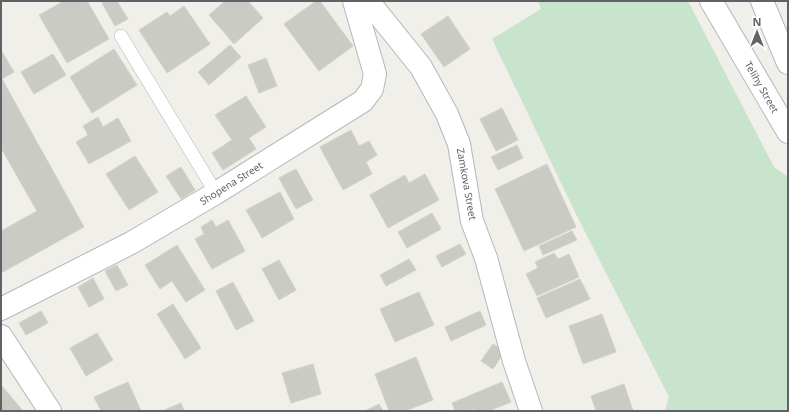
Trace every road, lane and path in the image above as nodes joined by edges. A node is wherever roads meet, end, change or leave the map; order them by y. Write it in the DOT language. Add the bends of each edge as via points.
graph roads {
  1 [pos="354,1"];
  2 [pos="368,1"];
  3 [pos="711,1"];
  4 [pos="762,1"];
  5 [pos="120,36"];
  6 [pos="788,63"];
  7 [pos="788,132"];
  8 [pos="216,193"];
  9 [pos="1,309"];
  10 [pos="1,336"];
  11 [pos="50,411"];
  12 [pos="532,411"];
  1 -- 8 [label="street, Shopena Street" via="375,74 368,96"];
  2 -- 12 [label="street, Zamkova Street" via="421,66 448,114 459,144 472,221 486,258 514,361"];
  3 -- 7 [label="street, Telihy Street"];
  4 -- 6 [label="street"];
  5 -- 8 [label="lane"];
  8 -- 9 [label="street, Shopena Street" via="132,243"];
  10 -- 11 [label="street"];
}
